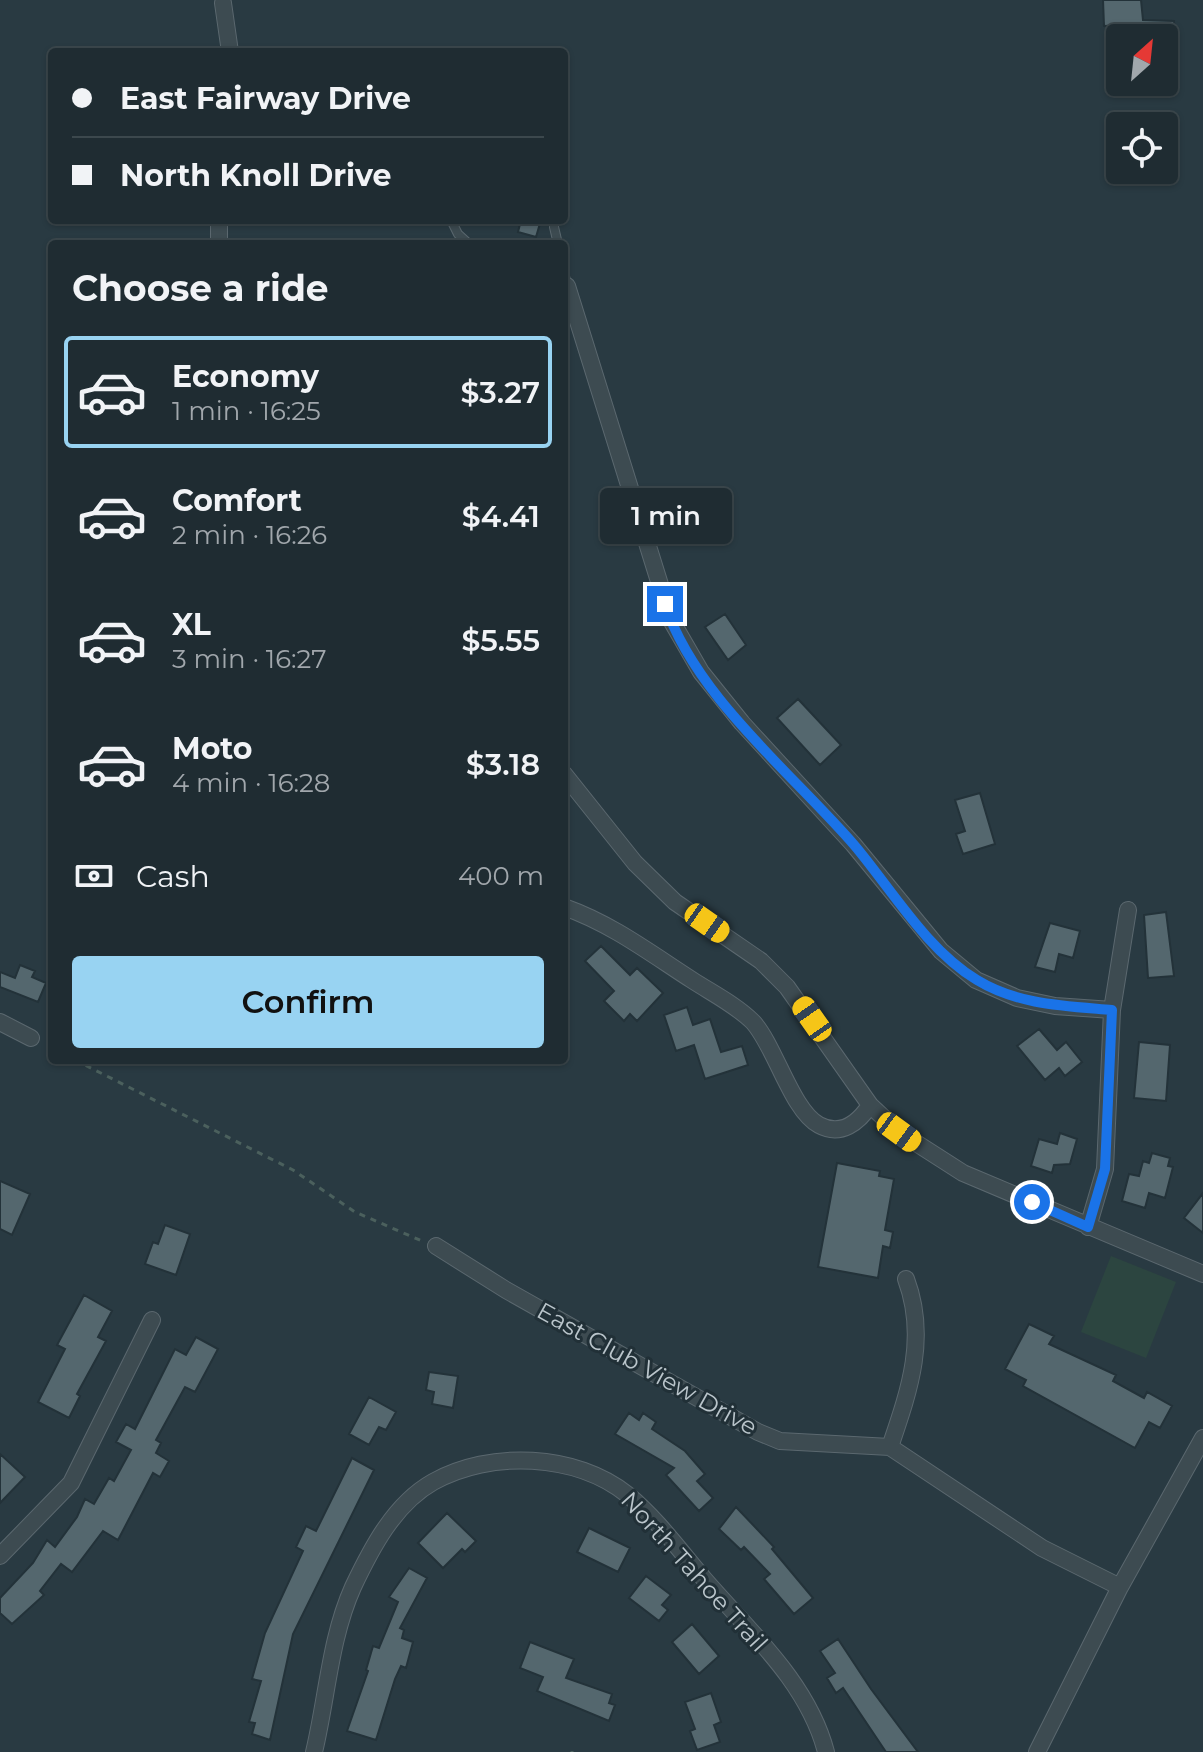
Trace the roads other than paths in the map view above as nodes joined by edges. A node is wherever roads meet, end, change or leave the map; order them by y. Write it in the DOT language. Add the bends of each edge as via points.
graph roads {
  1 [pos="223,3"];
  2 [pos="229,48"];
  3 [pos="453,224"];
  4 [pos="554,227"];
  5 [pos="465,240"];
  6 [pos="557,240"];
  7 [pos="568,290"];
  8 [pos="568,779"];
  9 [pos="568,909"];
  10 [pos="1128,910"];
  11 [pos="1112,1010"];
  12 [pos="0,1022"];
  13 [pos="31,1038"];
  14 [pos="870,1105"];
  15 [pos="1088,1227"];
  16 [pos="436,1246"];
  17 [pos="1203,1274"];
  18 [pos="906,1279"];
  19 [pos="152,1320"];
  20 [pos="1203,1438"];
  21 [pos="890,1447"];
  22 [pos="0,1556"];
  23 [pos="1120,1587"];
  24 [pos="314,1752"];
  25 [pos="826,1752"];
  26 [pos="1037,1752"];
  1 -- 2 [label="street"];
  3 -- 5 [label="lane"];
  4 -- 6 [label="lane"];
  7 -- 11 [label="street" via="671,620 701,672 941,951 976,980 1017,998"];
  8 -- 14 [label="street" via="612,836 675,902 761,961 787,987"];
  9 -- 14 [label="street" via="623,934 753,1023 804,1110 819,1125 851,1126"];
  10 -- 11 [label="street"];
  11 -- 15 [label="street" via="1105,1169"];
  12 -- 13 [label="street"];
  14 -- 15 [label="street" via="899,1132 963,1173"];
  15 -- 17 [label="street"];
  16 -- 21 [label="street, East Club View Drive" via="758,1432 780,1441"];
  18 -- 21 [label="street" via="913,1298 915,1367"];
  19 -- 22 [label="street" via="71,1483"];
  20 -- 23 [label="street"];
  21 -- 23 [label="street" via="1042,1548"];
  23 -- 26 [label="street"];
  24 -- 25 [label="street, North Tahoe Trail" via="340,1623 383,1532 432,1482 514,1459 540,1460 607,1481 647,1512 801,1692"];
}
